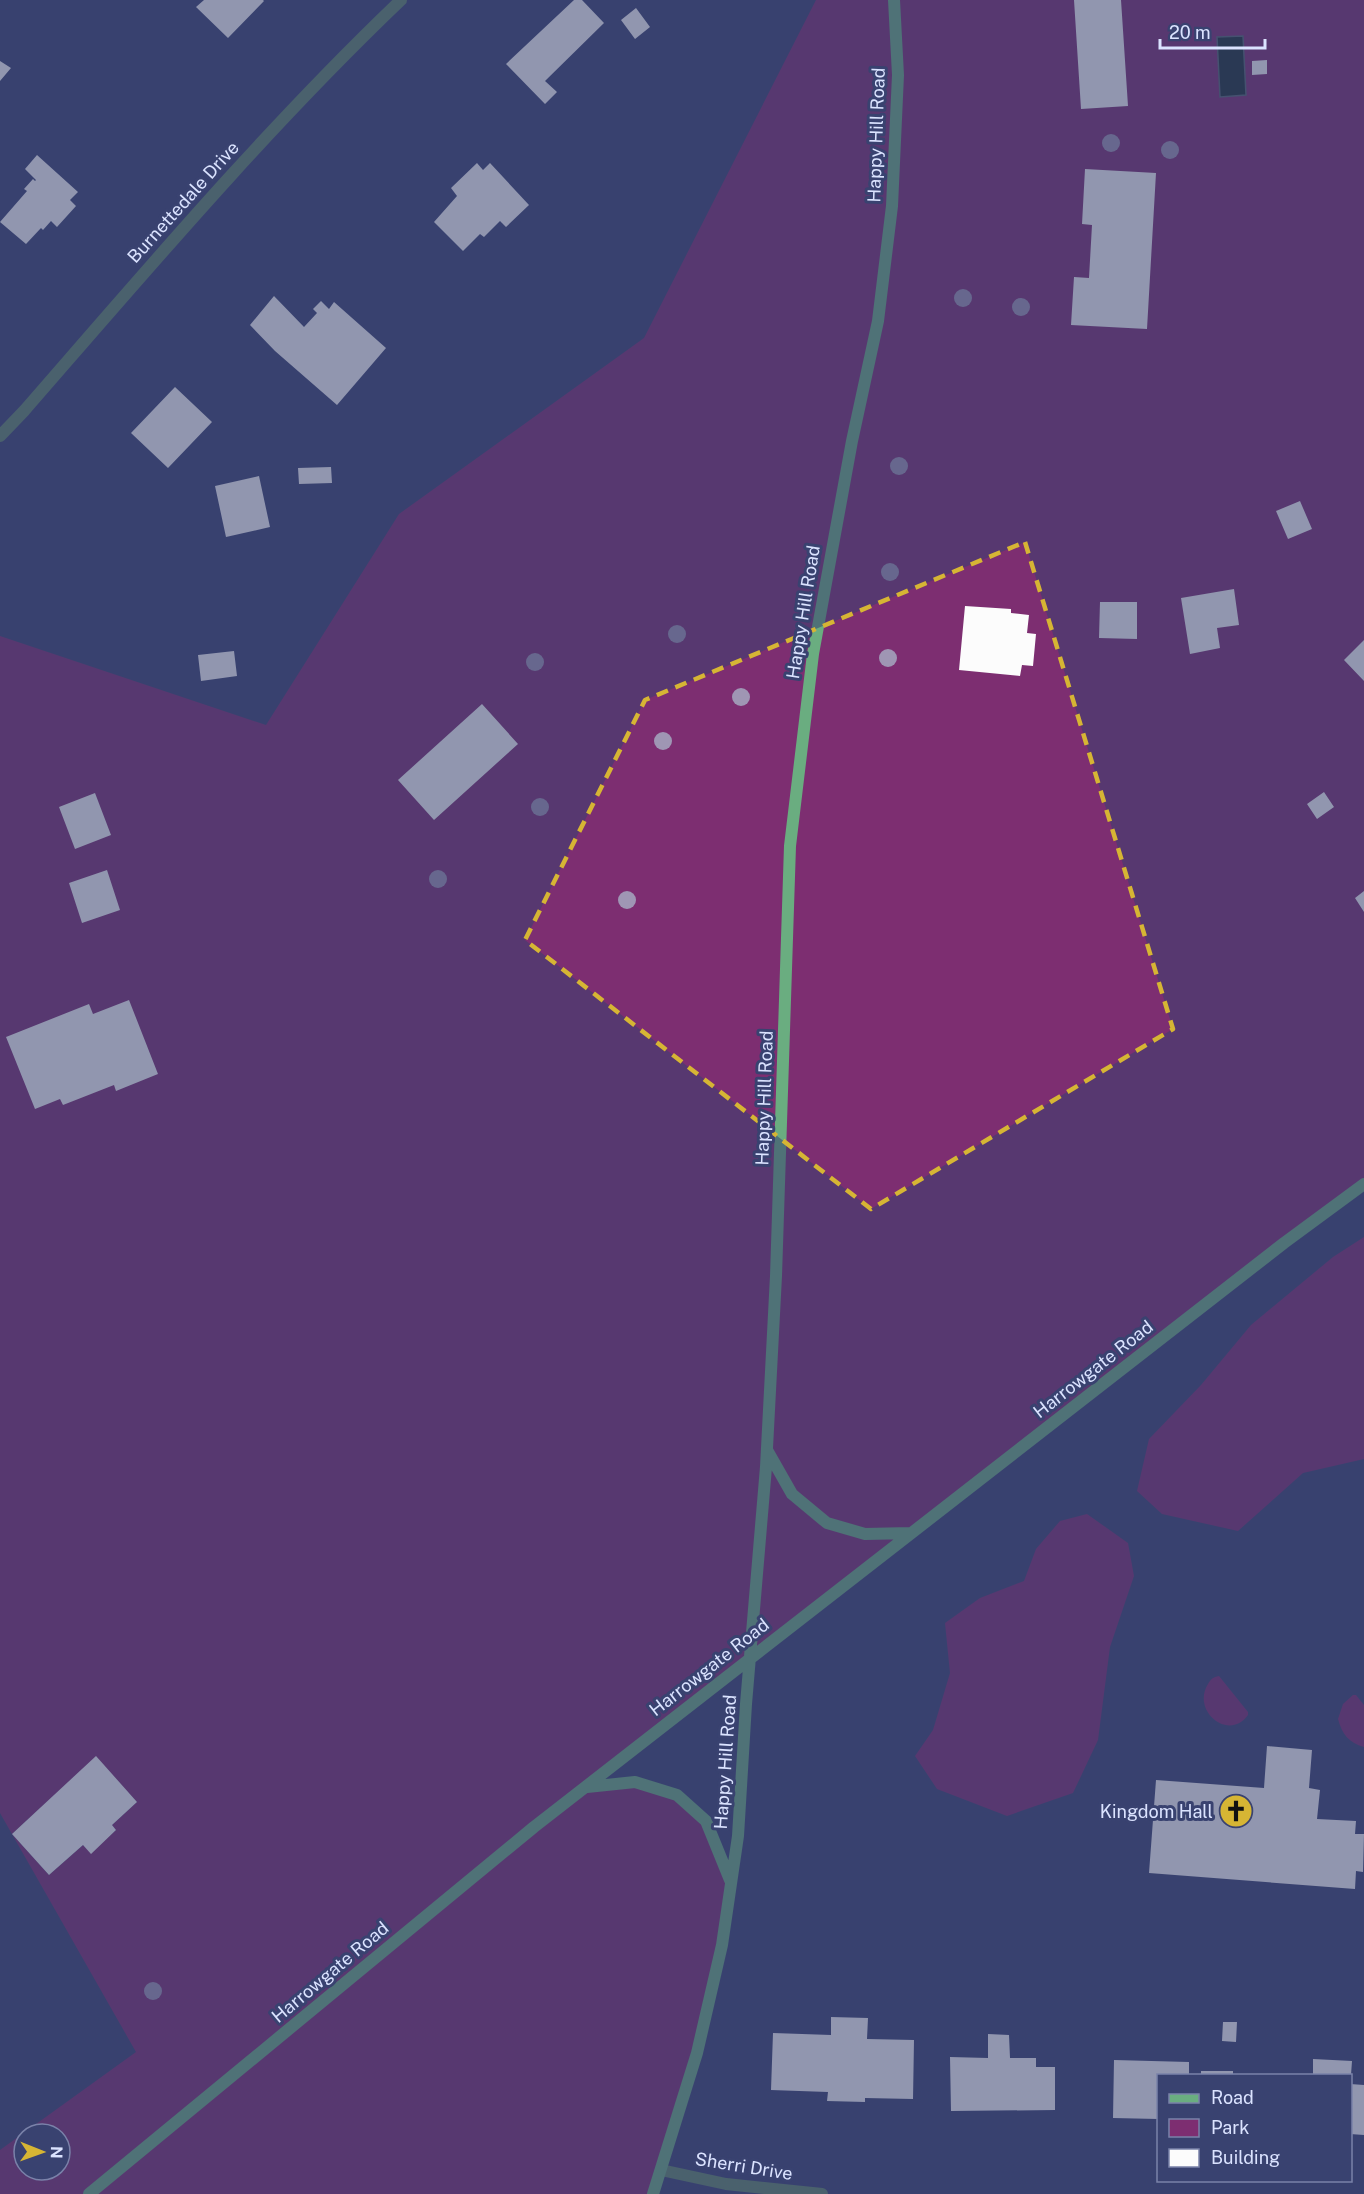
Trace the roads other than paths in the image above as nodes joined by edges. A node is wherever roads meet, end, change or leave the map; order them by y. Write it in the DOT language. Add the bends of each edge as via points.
graph roads {
  1 [pos="401,0"];
  2 [pos="894,0"];
  3 [pos="0,436"];
  4 [pos="1364,1184"];
  5 [pos="767,1449"];
  6 [pos="911,1533"];
  7 [pos="751,1658"];
  8 [pos="586,1787"];
  9 [pos="731,1882"];
  10 [pos="661,2170"];
  11 [pos="89,2194"];
  12 [pos="653,2194"];
  13 [pos="822,2194"];
  1 -- 3 [label="street, Burnettedale Drive" via="176,234"];
  2 -- 5 [label="street, Happy Hill Road" via="898,75 892,206 878,321 813,654 790,846"];
  4 -- 6 [label="street, Harrowgate Road"];
  5 -- 6 [label="street" via="792,1494 827,1522 865,1534"];
  5 -- 7 [label="street, Happy Hill Road"];
  6 -- 7 [label="street, Harrowgate Road"];
  7 -- 8 [label="street, Harrowgate Road"];
  7 -- 9 [label="street, Happy Hill Road"];
  8 -- 9 [label="street" via="635,1782 677,1795 706,1821"];
  8 -- 11 [label="street, Harrowgate Road"];
  9 -- 10 [label="street, Happy Hill Road" via="722,1946 697,2053"];
  10 -- 12 [label="street, Happy Hill Road"];
  10 -- 13 [label="street, Sherri Drive" via="726,2184"];
}
